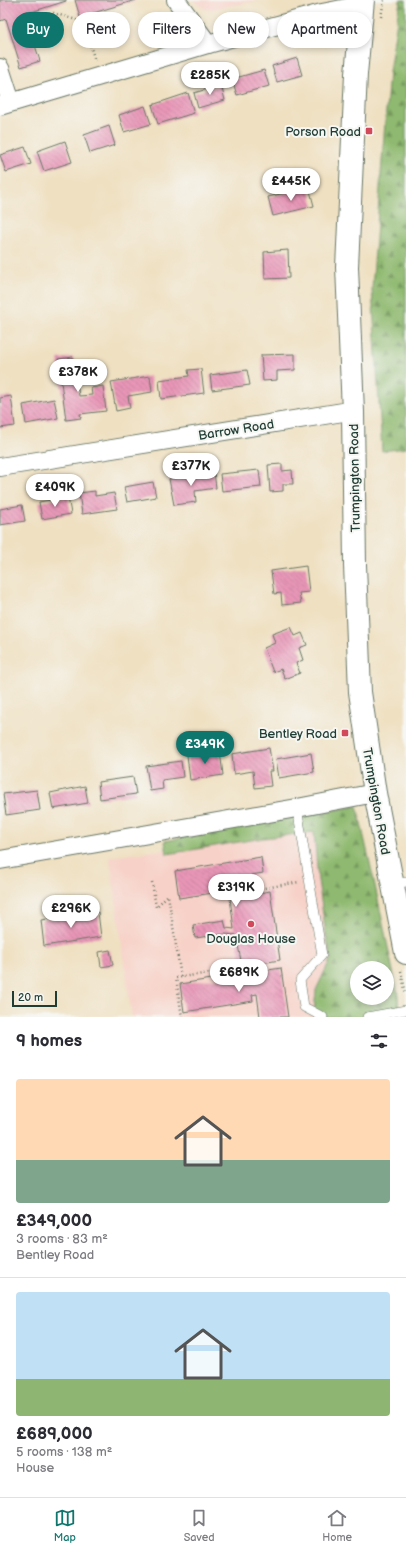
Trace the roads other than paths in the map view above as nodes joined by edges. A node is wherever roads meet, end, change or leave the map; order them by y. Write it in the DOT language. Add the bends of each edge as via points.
graph roads {
  1 [pos="176,0"];
  2 [pos="362,3"];
  3 [pos="208,44"];
  4 [pos="0,68"];
  5 [pos="5,104"];
  6 [pos="353,412"];
  7 [pos="0,467"];
  8 [pos="375,793"];
  9 [pos="297,808"];
  10 [pos="0,860"];
  11 [pos="399,883"];
  12 [pos="406,953"];
  13 [pos="406,1010"];
  14 [pos="323,1017"];
  15 [pos="367,1017"];
  1 -- 3 [label="street"];
  2 -- 3 [label="street"];
  2 -- 6 [label="main road, Trumpington Road" via="347,267"];
  3 -- 5 [label="street"];
  4 -- 5 [label="street"];
  6 -- 7 [label="street, Barrow Road"];
  6 -- 8 [label="main road, Trumpington Road" via="360,692"];
  8 -- 9 [label="street"];
  8 -- 11 [label="main road, Trumpington Road"];
  9 -- 10 [label="street"];
  9 -- 14 [label="lane" via="322,955 300,980 304,1007"];
  11 -- 12 [label="main road, Trumpington Road"];
  13 -- 15 [label="lane"];
}
